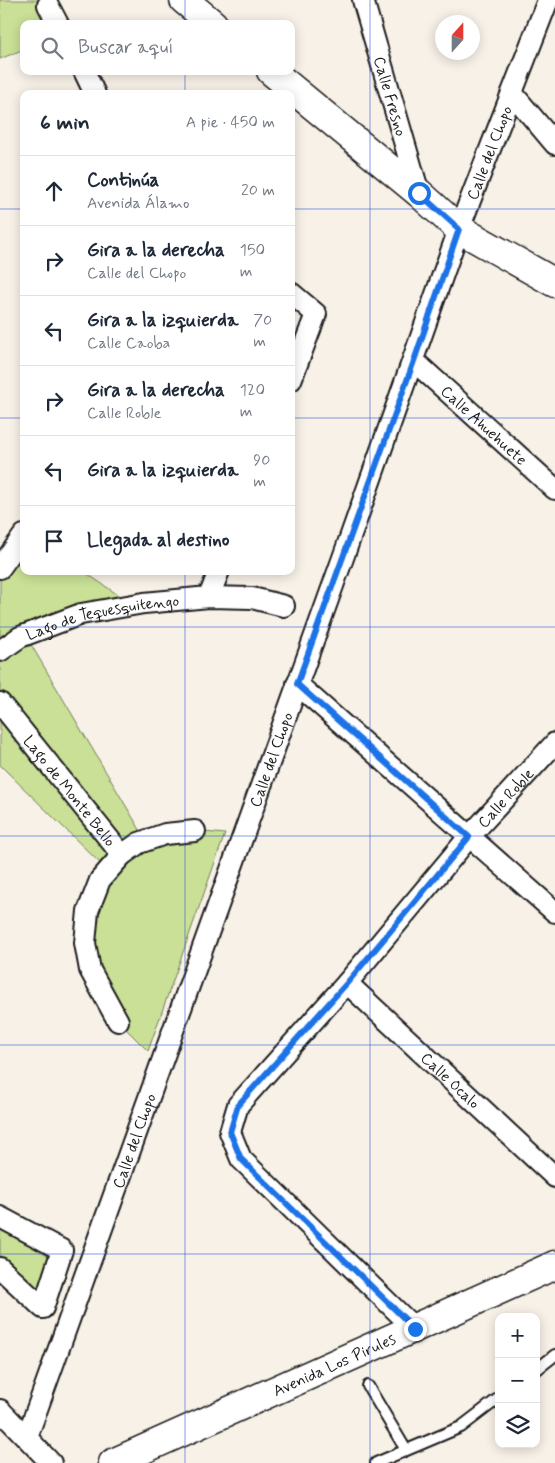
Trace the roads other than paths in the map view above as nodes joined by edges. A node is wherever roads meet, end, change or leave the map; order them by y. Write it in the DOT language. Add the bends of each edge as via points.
graph roads {
  1 [pos="184,0"];
  2 [pos="363,0"];
  3 [pos="548,0"];
  4 [pos="48,5"];
  5 [pos="56,20"];
  6 [pos="208,20"];
  7 [pos="86,75"];
  8 [pos="276,75"];
  9 [pos="94,90"];
  10 [pos="294,90"];
  11 [pos="295,91"];
  12 [pos="512,93"];
  13 [pos="555,144"];
  14 [pos="419,193"];
  15 [pos="459,229"];
  16 [pos="555,283"];
  17 [pos="295,296"];
  18 [pos="414,361"];
  19 [pos="295,369"];
  20 [pos="555,489"];
  21 [pos="20,540"];
  22 [pos="0,568"];
  23 [pos="217,575"];
  24 [pos="209,597"];
  25 [pos="284,606"];
  26 [pos="0,651"];
  27 [pos="297,684"];
  28 [pos="0,702"];
  29 [pos="555,743"];
  30 [pos="195,831"];
  31 [pos="469,837"];
  32 [pos="122,855"];
  33 [pos="555,912"];
  34 [pos="347,983"];
  35 [pos="118,1021"];
  36 [pos="555,1178"];
  37 [pos="0,1217"];
  38 [pos="555,1265"];
  39 [pos="0,1268"];
  40 [pos="415,1329"];
  41 [pos="555,1355"];
  42 [pos="540,1367"];
  43 [pos="368,1386"];
  44 [pos="495,1401"];
  45 [pos="0,1410"];
  46 [pos="27,1437"];
  47 [pos="406,1450"];
  48 [pos="51,1463"];
  49 [pos="113,1463"];
  50 [pos="376,1463"];
  1 -- 6 [label="street"];
  2 -- 14 [label="street, Calle Fresno"];
  3 -- 12 [label="street, Calle del Chopo"];
  4 -- 5 [label="street"];
  7 -- 9 [label="street"];
  8 -- 10 [label="street"];
  11 -- 14 [label="street"];
  12 -- 13 [label="street"];
  12 -- 15 [label="street, Calle del Chopo"];
  14 -- 15 [label="street"];
  15 -- 16 [label="street"];
  15 -- 18 [label="street, Calle del Chopo"];
  17 -- 19 [label="street" via="316,314"];
  18 -- 20 [label="street, Calle Ahuehuete"];
  18 -- 27 [label="street, Calle del Chopo"];
  21 -- 22 [label="street"];
  23 -- 24 [label="street"];
  24 -- 25 [label="street, Lago de Tequesquitengo" via="252,598"];
  24 -- 26 [label="street, Lago de Tequesquitengo" via="144,603 81,614 20,637"];
  27 -- 31 [label="street"];
  27 -- 46 [label="street, Calle del Chopo"];
  28 -- 32 [label="street, Lago de Monte Bello"];
  29 -- 31 [label="street, Calle Roble"];
  30 -- 32 [label="street, Lago de Monte Bello" via="164,834 139,843"];
  31 -- 33 [label="street"];
  31 -- 34 [label="street, Calle Roble"];
  32 -- 35 [label="street, Lago de Monte Bello" via="100,880 88,911 85,943 90,970"];
  34 -- 36 [label="street, Calle Ocalo"];
  34 -- 40 [label="street, Calle Roble" via="238,1105 230,1132 241,1159"];
  37 -- 39 [label="street" via="62,1250 43,1308"];
  38 -- 40 [label="street, Avenida Los Pirules"];
  40 -- 49 [label="street, Avenida Los Pirules"];
  41 -- 42 [label="lane"];
  43 -- 47 [label="lane"];
  44 -- 47 [label="lane" via="460,1427"];
  45 -- 46 [label="street"];
  46 -- 48 [label="street"];
  47 -- 50 [label="lane"];
}
